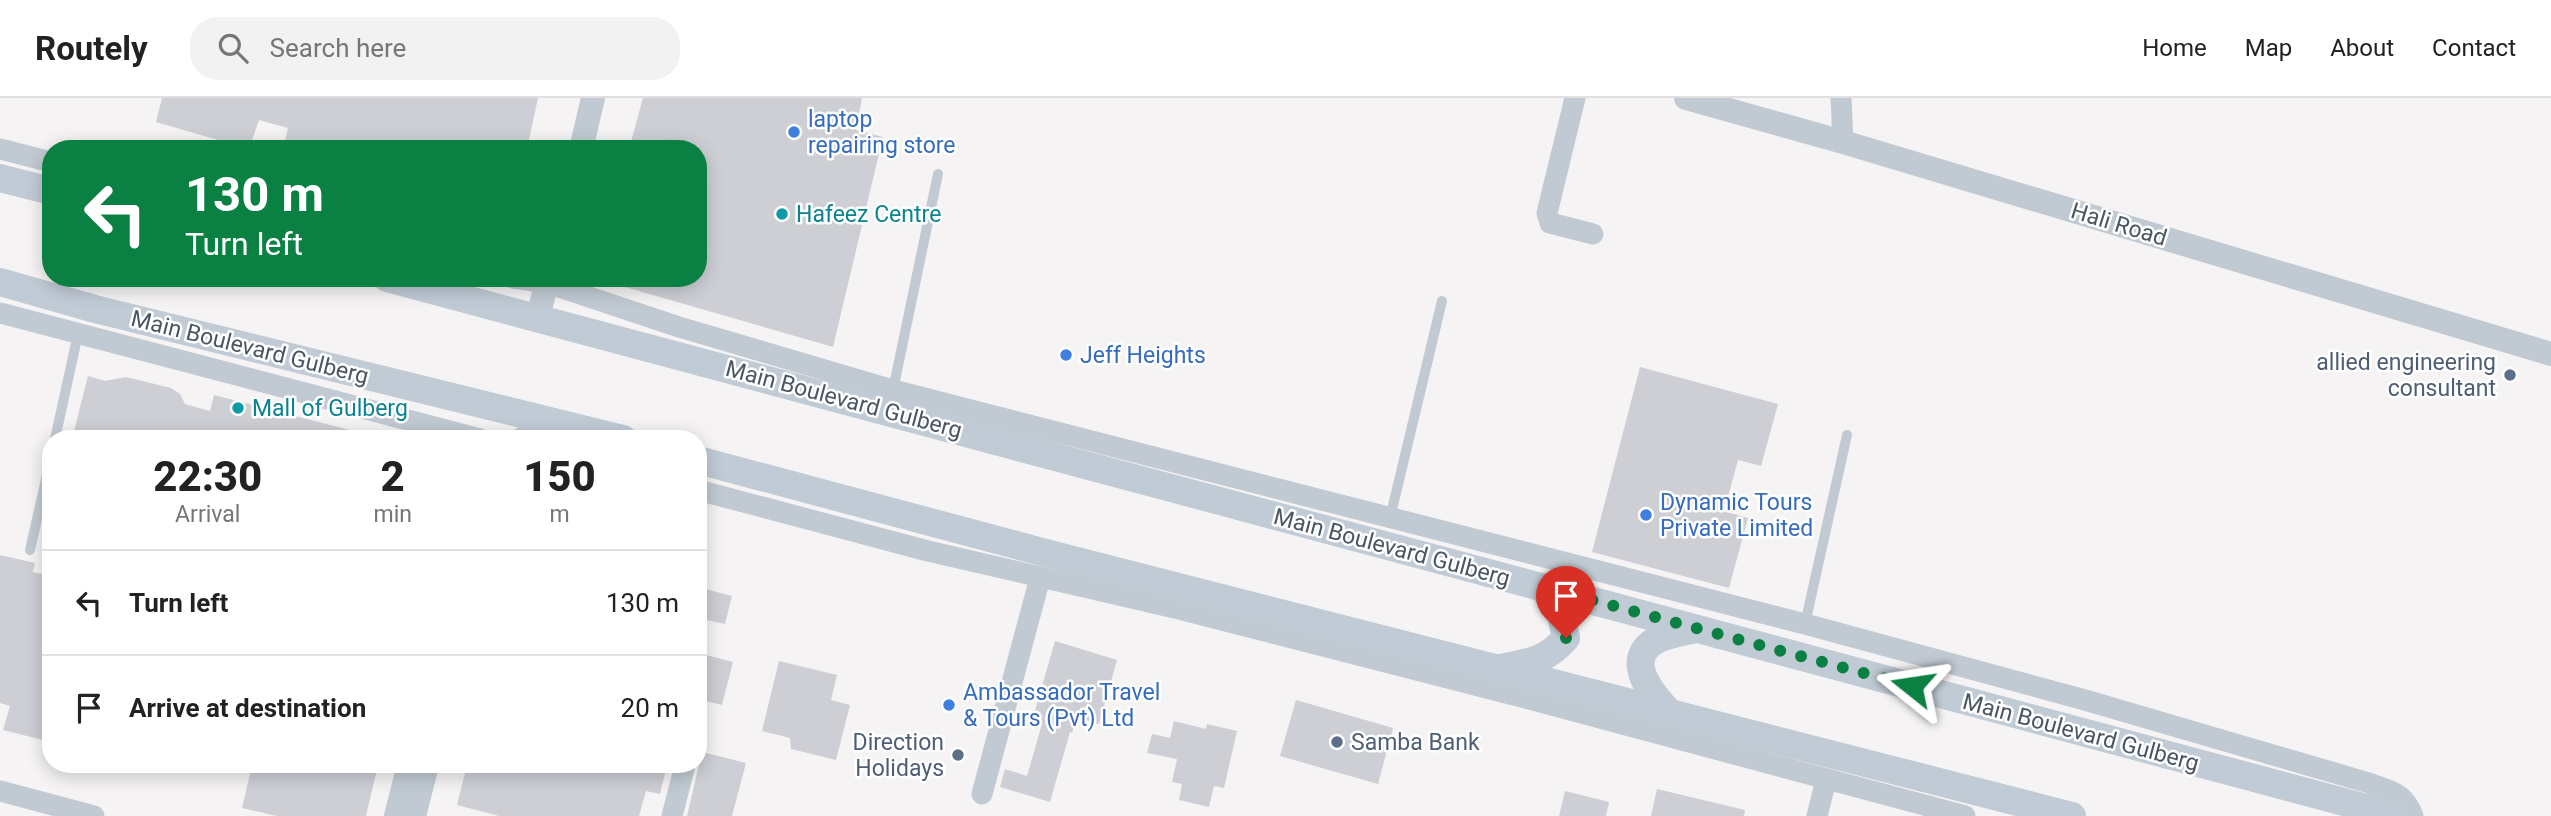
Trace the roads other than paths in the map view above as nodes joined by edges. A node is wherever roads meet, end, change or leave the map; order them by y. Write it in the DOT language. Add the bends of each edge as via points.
graph roads {
  1 [pos="593,98"];
  2 [pos="1576,98"];
  3 [pos="1686,98"];
  4 [pos="1841,98"];
  5 [pos="583,140"];
  6 [pos="1843,142"];
  7 [pos="0,149"];
  8 [pos="42,160"];
  9 [pos="938,174"];
  10 [pos="0,178"];
  11 [pos="42,189"];
  12 [pos="1593,234"];
  13 [pos="0,282"];
  14 [pos="422,287"];
  15 [pos="546,287"];
  16 [pos="564,287"];
  17 [pos="1442,301"];
  18 [pos="0,313"];
  19 [pos="538,317"];
  20 [pos="78,334"];
  21 [pos="2551,354"];
  22 [pos="893,390"];
  23 [pos="561,422"];
  24 [pos="57,430"];
  25 [pos="446,430"];
  26 [pos="543,430"];
  27 [pos="590,430"];
  28 [pos="1847,435"];
  29 [pos="707,462"];
  30 [pos="707,492"];
  31 [pos="42,497"];
  32 [pos="1390,517"];
  33 [pos="30,550"];
  34 [pos="1040,578"];
  35 [pos="1543,587"];
  36 [pos="1805,624"];
  37 [pos="1697,629"];
  38 [pos="1499,668"];
  39 [pos="1668,711"];
  40 [pos="407,773"];
  41 [pos="425,773"];
  42 [pos="683,773"];
  43 [pos="1826,780"];
  44 [pos="0,791"];
  45 [pos="982,794"];
  46 [pos="94,816"];
  47 [pos="396,816"];
  48 [pos="414,816"];
  49 [pos="672,816"];
  50 [pos="1817,816"];
  51 [pos="1965,816"];
  52 [pos="2072,816"];
  53 [pos="2396,816"];
  54 [pos="2413,816"];
  1 -- 5 [label="street"];
  2 -- 12 [label="street" via="1547,214 1550,223 1559,227"];
  3 -- 6 [label="street, Hali Road"];
  4 -- 6 [label="street"];
  6 -- 21 [label="street, Hali Road"];
  7 -- 8 [label="street"];
  9 -- 22 [label="lane"];
  10 -- 11 [label="main road"];
  13 -- 23 [label="main road, Main Boulevard Gulberg"];
  14 -- 19 [label="main road, Main Boulevard Gulberg"];
  15 -- 19 [label="street"];
  16 -- 22 [label="street" via="679,327"];
  17 -- 32 [label="lane"];
  18 -- 20 [label="street"];
  19 -- 35 [label="main road, Main Boulevard Gulberg"];
  20 -- 24 [label="lane"];
  20 -- 25 [label="street"];
  22 -- 32 [label="street"];
  23 -- 26 [label="street"];
  23 -- 27 [label="main road, Main Boulevard Gulberg"];
  28 -- 36 [label="lane"];
  29 -- 38 [label="main road"];
  30 -- 34 [label="street"];
  31 -- 33 [label="lane"];
  32 -- 36 [label="street"];
  34 -- 43 [label="street" via="1179,609"];
  34 -- 45 [label="street"];
  35 -- 37 [label="main road, Main Boulevard Gulberg"];
  35 -- 38 [label="main road" via="1561,615 1566,638 1554,652"];
  36 -- 54 [label="street" via="2369,783 2399,794"];
  37 -- 39 [label="main road" via="1658,639 1643,654 1640,666 1647,689"];
  37 -- 53 [label="main road, Main Boulevard Gulberg"];
  38 -- 39 [label="main road"];
  39 -- 52 [label="main road"];
  40 -- 47 [label="street"];
  41 -- 48 [label="street"];
  42 -- 49 [label="street"];
  43 -- 50 [label="street"];
  43 -- 51 [label="street"];
  44 -- 46 [label="street"];
}
